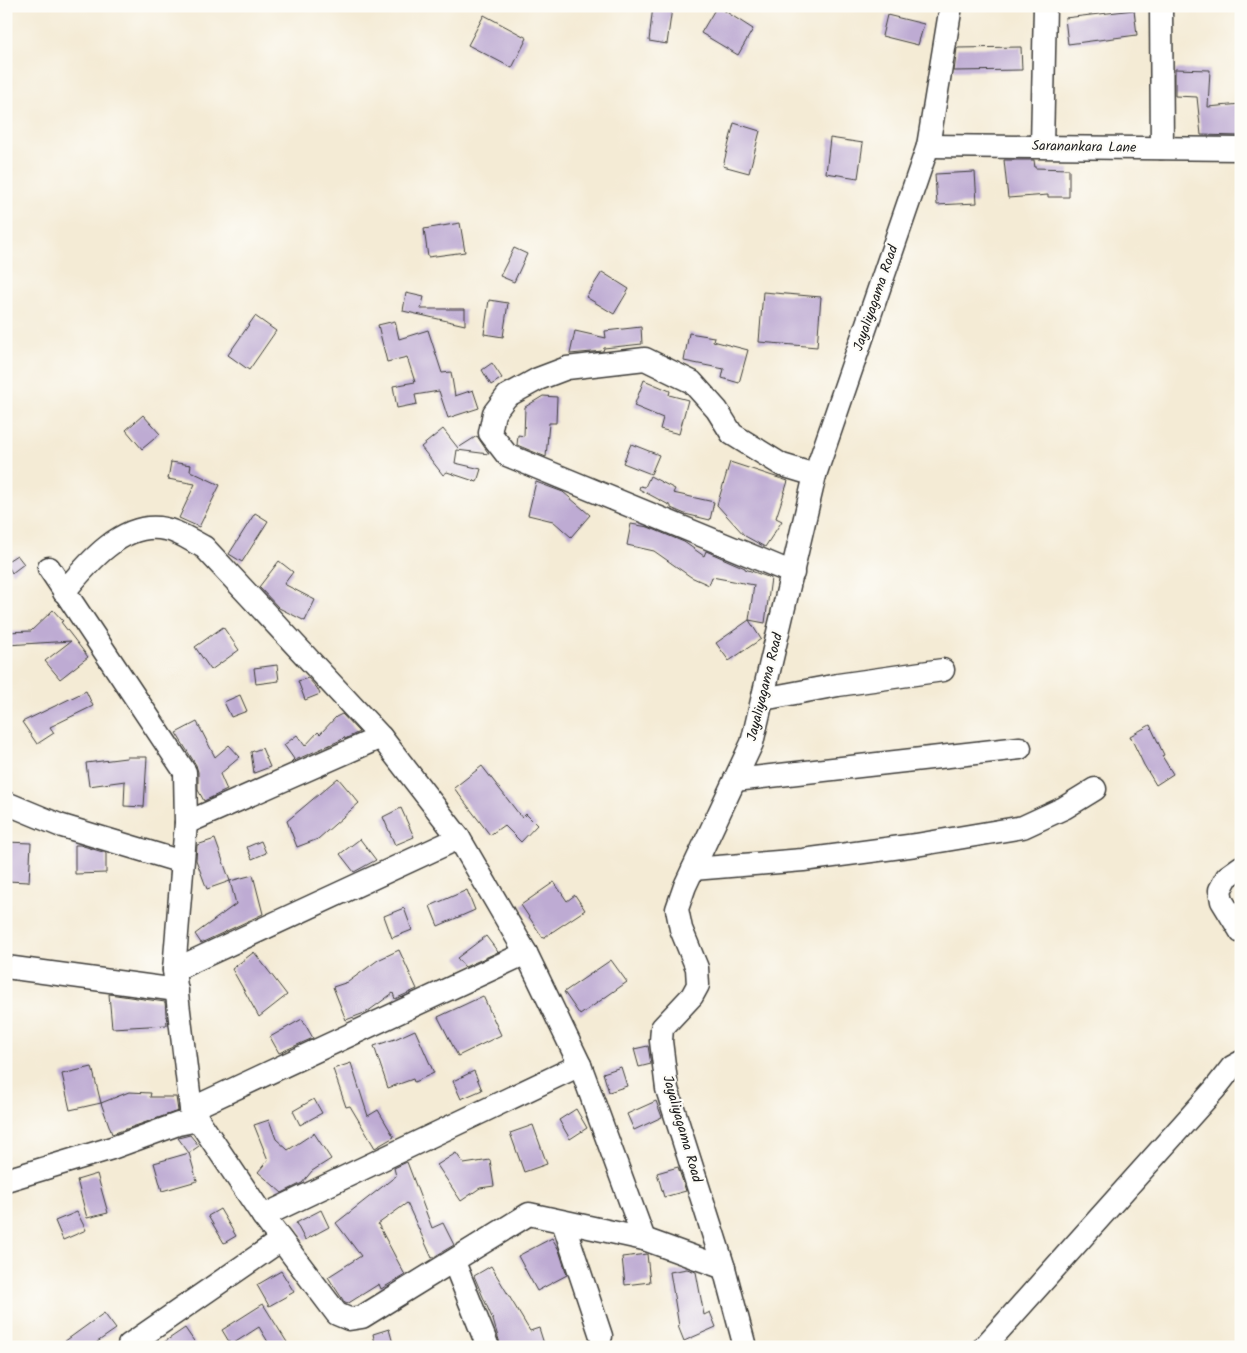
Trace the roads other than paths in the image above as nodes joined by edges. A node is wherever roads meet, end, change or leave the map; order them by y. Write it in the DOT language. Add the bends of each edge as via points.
graph roads {
  1 [pos="951,6"];
  2 [pos="1046,6"];
  3 [pos="1161,6"];
  4 [pos="928,146"];
  5 [pos="1042,146"];
  6 [pos="1162,148"];
  7 [pos="1241,149"];
  8 [pos="816,475"];
  9 [pos="49,568"];
  10 [pos="792,572"];
  11 [pos="64,592"];
  12 [pos="942,670"];
  13 [pos="763,699"];
  14 [pos="381,737"];
  15 [pos="1020,748"];
  16 [pos="735,780"];
  17 [pos="1095,789"];
  18 [pos="6,804"];
  19 [pos="186,823"];
  20 [pos="459,838"];
  21 [pos="182,862"];
  22 [pos="1241,867"];
  23 [pos="692,869"];
  24 [pos="1241,932"];
  25 [pos="526,953"];
  26 [pos="6,967"];
  27 [pos="176,980"];
  28 [pos="1241,1062"];
  29 [pos="580,1065"];
  30 [pos="195,1114"];
  31 [pos="6,1180"];
  32 [pos="263,1216"];
  33 [pos="563,1222"];
  34 [pos="281,1240"];
  35 [pos="644,1240"];
  36 [pos="454,1262"];
  37 [pos="724,1268"];
  38 [pos="601,1336"];
  39 [pos="129,1345"];
  40 [pos="488,1347"];
  41 [pos="745,1347"];
  42 [pos="984,1347"];
  1 -- 4 [label="street, Jayaliyagama Road"];
  2 -- 5 [label="street"];
  3 -- 6 [label="street"];
  4 -- 5 [label="street, Saranankara Lane"];
  4 -- 8 [label="street, Jayaliyagama Road"];
  5 -- 6 [label="street, Saranankara Lane"];
  6 -- 7 [label="street, Saranankara Lane"];
  8 -- 10 [label="street, Jayaliyagama Road"];
  8 -- 10 [label="street" via="782,464 732,434 692,382 644,359 568,368 507,396 494,413 490,433 506,455"];
  9 -- 11 [label="street"];
  10 -- 13 [label="street, Jayaliyagama Road"];
  11 -- 14 [label="street" via="91,560 125,534 151,528 166,529 204,547"];
  11 -- 19 [label="street" via="185,772"];
  12 -- 13 [label="street"];
  13 -- 16 [label="street, Jayaliyagama Road" via="752,743"];
  14 -- 19 [label="street"];
  14 -- 20 [label="street"];
  15 -- 16 [label="street"];
  16 -- 23 [label="street, Jayaliyagama Road"];
  17 -- 23 [label="street" via="1023,827 803,860"];
  18 -- 21 [label="street" via="59,825"];
  19 -- 21 [label="street"];
  20 -- 25 [label="street"];
  20 -- 27 [label="street"];
  21 -- 27 [label="street"];
  22 -- 24 [label="street" via="1227,877 1220,890 1222,901"];
  23 -- 37 [label="street, Jayaliyagama Road" via="678,909 681,929 697,968 698,985 662,1028 660,1041 667,1089"];
  25 -- 29 [label="street"];
  25 -- 30 [label="street"];
  26 -- 27 [label="street"];
  27 -- 30 [label="street"];
  28 -- 42 [label="street" via="1232,1067"];
  29 -- 32 [label="street"];
  29 -- 35 [label="street"];
  30 -- 31 [label="street" via="178,1124 112,1148"];
  30 -- 32 [label="street"];
  32 -- 34 [label="street"];
  33 -- 35 [label="street"];
  33 -- 36 [label="street" via="529,1214"];
  33 -- 38 [label="street"];
  34 -- 36 [label="street" via="337,1314 349,1320 362,1318"];
  34 -- 39 [label="street"];
  35 -- 37 [label="street"];
  36 -- 40 [label="street"];
  37 -- 41 [label="street, Jayaliyagama Road"];
}
